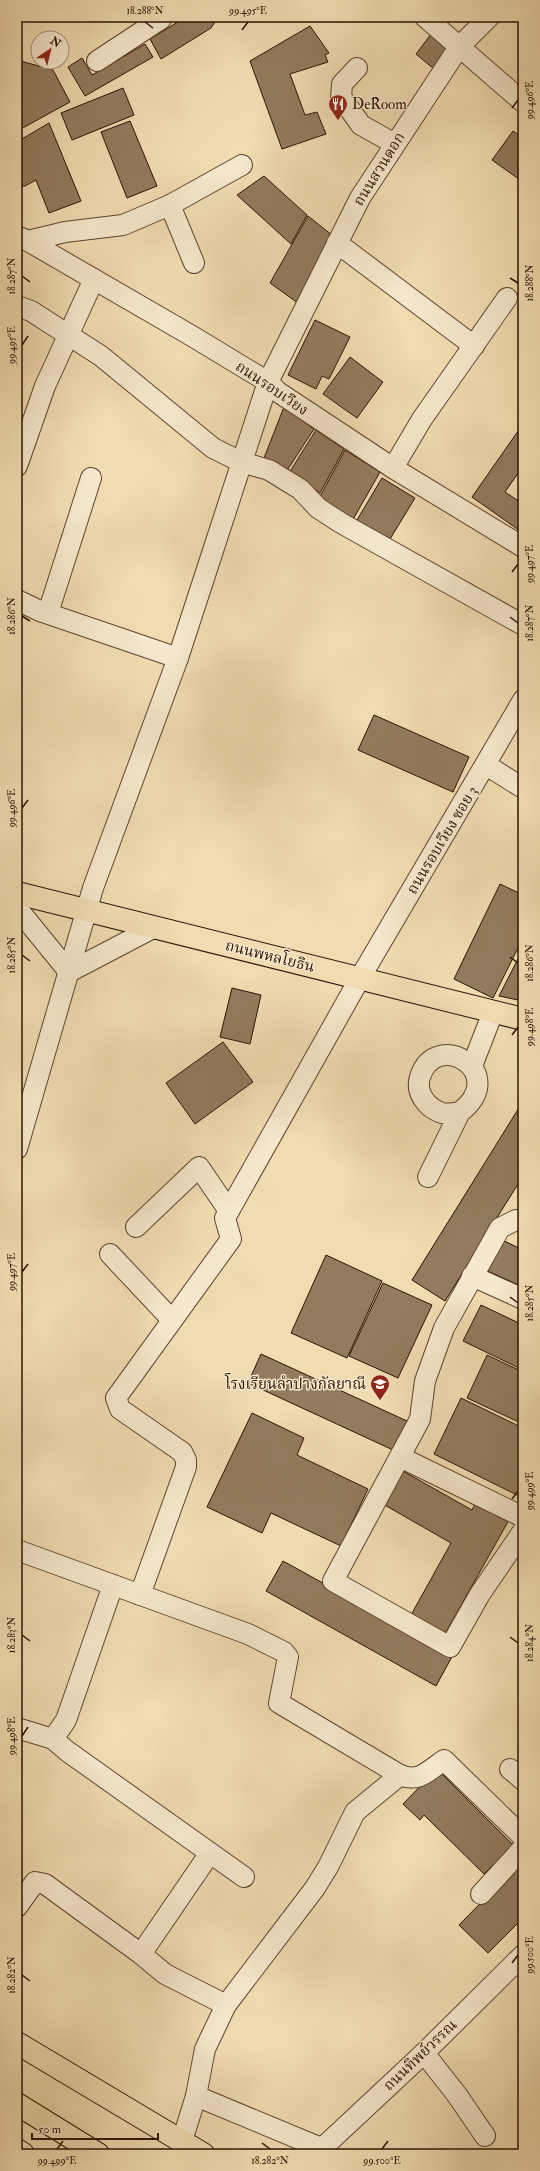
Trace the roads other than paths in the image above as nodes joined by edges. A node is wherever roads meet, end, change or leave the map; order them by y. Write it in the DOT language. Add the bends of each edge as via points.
graph roads {
  1 [pos="160,17"];
  2 [pos="425,17"];
  3 [pos="489,17"];
  4 [pos="459,46"];
  5 [pos="97,61"];
  6 [pos="357,68"];
  7 [pos="523,102"];
  8 [pos="395,144"];
  9 [pos="242,166"];
  10 [pos="170,205"];
  11 [pos="23,239"];
  12 [pos="337,244"];
  13 [pos="194,263"];
  14 [pos="94,279"];
  15 [pos="507,298"];
  16 [pos="17,306"];
  17 [pos="67,334"];
  18 [pos="474,346"];
  19 [pos="268,382"];
  20 [pos="241,462"];
  21 [pos="17,466"];
  22 [pos="393,468"];
  23 [pos="91,478"];
  24 [pos="523,547"];
  25 [pos="17,600"];
  26 [pos="48,613"];
  27 [pos="523,625"];
  28 [pos="178,658"];
  29 [pos="523,700"];
  30 [pos="486,765"];
  31 [pos="523,788"];
  32 [pos="17,893"];
  33 [pos="17,908"];
  34 [pos="87,910"];
  35 [pos="155,927"];
  36 [pos="69,972"];
  37 [pos="360,978"];
  38 [pos="493,1012"];
  39 [pos="523,1019"];
  40 [pos="472,1066"];
  41 [pos="460,1112"];
  42 [pos="17,1149"];
  43 [pos="428,1178"];
  44 [pos="229,1211"];
  45 [pos="523,1222"];
  46 [pos="136,1227"];
  47 [pos="110,1254"];
  48 [pos="472,1276"];
  49 [pos="523,1299"];
  50 [pos="172,1320"];
  51 [pos="400,1457"];
  52 [pos="523,1517"];
  53 [pos="523,1531"];
  54 [pos="17,1550"];
  55 [pos="113,1585"];
  56 [pos="140,1595"];
  57 [pos="17,1728"];
  58 [pos="53,1739"];
  59 [pos="400,1775"];
  60 [pos="523,1837"];
  61 [pos="523,1848"];
  62 [pos="210,1853"];
  63 [pos="244,1877"];
  64 [pos="481,1894"];
  65 [pos="17,1907"];
  66 [pos="141,1954"];
  67 [pos="523,1955"];
  68 [pos="226,2005"];
  69 [pos="17,2043"];
  70 [pos="424,2053"];
  71 [pos="196,2096"];
  72 [pos="17,2104"];
  73 [pos="485,2136"];
  74 [pos="182,2141"];
  75 [pos="17,2150"];
  76 [pos="319,2151"];
  77 [pos="23,2154"];
  78 [pos="98,2154"];
  79 [pos="203,2154"];
  1 -- 5 [label="street"];
  2 -- 4 [label="street"];
  3 -- 4 [label="street, ถนนสวนดอก"];
  4 -- 7 [label="street"];
  4 -- 8 [label="street, ถนนสวนดอก"];
  6 -- 8 [label="street" via="342,84 341,97 361,125"];
  8 -- 12 [label="street, ถนนสวนดอก" via="360,198"];
  9 -- 10 [label="street"];
  10 -- 11 [label="street" via="123,225"];
  10 -- 13 [label="street"];
  11 -- 14 [label="street, ถนนรอบเวียง"];
  12 -- 18 [label="street"];
  12 -- 19 [label="street, ถนนสวนดอก"];
  14 -- 17 [label="street"];
  14 -- 19 [label="street, ถนนรอบเวียง"];
  15 -- 18 [label="street"];
  16 -- 17 [label="street" via="31,311"];
  17 -- 20 [label="street" via="101,356 213,448"];
  17 -- 21 [label="street" via="45,386"];
  18 -- 22 [label="street" via="422,419"];
  19 -- 20 [label="street, ถนนสวนดอก"];
  19 -- 22 [label="street, ถนนรอบเวียง" via="278,392"];
  20 -- 27 [label="street" via="269,470 300,489 318,508"];
  20 -- 28 [label="street, ถนนสวนดอก"];
  22 -- 24 [label="street, ถนนรอบเวียง"];
  23 -- 26 [label="street"];
  25 -- 26 [label="street"];
  26 -- 28 [label="street"];
  28 -- 34 [label="street, ถนนสวนดอก"];
  29 -- 30 [label="street, ถนนรอบเวียง ซอย 3"];
  30 -- 31 [label="street"];
  30 -- 37 [label="street, ถนนรอบเวียง ซอย 3"];
  32 -- 34 [label="main road, ถนนพหลโยธิน"];
  33 -- 36 [label="street"];
  34 -- 35 [label="main road, ถนนพหลโยธิน"];
  34 -- 36 [label="street, ถนนสวนดอก"];
  35 -- 36 [label="street"];
  35 -- 37 [label="main road, ถนนพหลโยธิน"];
  36 -- 42 [label="street, ถนนสวนดอก"];
  37 -- 38 [label="main road, ถนนพหลโยธิน"];
  37 -- 44 [label="street, ถนนรอบเวียง ซอย 3"];
  38 -- 39 [label="main road, ถนนพหลโยธิน"];
  38 -- 40 [label="street"];
  40 -- 41 [label="street" via="478,1079 477,1093 469,1105"];
  40 -- 41 [label="street" via="460,1057 446,1054 433,1059 423,1069 418,1082 421,1096 430,1108 443,1113"];
  41 -- 43 [label="street"];
  44 -- 46 [label="street" via="199,1167"];
  44 -- 50 [label="street" via="225,1218 231,1239"];
  45 -- 48 [label="street" via="516,1220 500,1228"];
  47 -- 50 [label="street"];
  48 -- 49 [label="street"];
  48 -- 51 [label="street" via="444,1328 425,1381 420,1419"];
  50 -- 56 [label="street" via="116,1398 120,1409 182,1452 186,1460 186,1467"];
  51 -- 52 [label="street"];
  51 -- 53 [label="street" via="333,1581 450,1647 480,1594"];
  54 -- 55 [label="street"];
  55 -- 56 [label="street"];
  55 -- 58 [label="street" via="66,1720"];
  56 -- 59 [label="street" via="248,1634 284,1652 288,1657 279,1703"];
  57 -- 58 [label="street"];
  58 -- 62 [label="street" via="67,1752"];
  59 -- 60 [label="street" via="412,1779 419,1777 444,1760"];
  59 -- 68 [label="street" via="354,1812 315,1888"];
  61 -- 64 [label="street"];
  62 -- 63 [label="street"];
  62 -- 66 [label="street"];
  65 -- 66 [label="street" via="34,1882 45,1884"];
  66 -- 68 [label="street" via="166,1974"];
  67 -- 70 [label="street, ถนนทิพย์วรรณ"];
  68 -- 71 [label="street" via="205,2049"];
  69 -- 74 [label="main road"];
  70 -- 73 [label="street" via="458,2095"];
  70 -- 76 [label="street, ถนนทิพย์วรรณ"];
  71 -- 74 [label="street"];
  71 -- 76 [label="street"];
  72 -- 78 [label="main road"];
  74 -- 79 [label="main road"];
  75 -- 77 [label="main road"];
}
